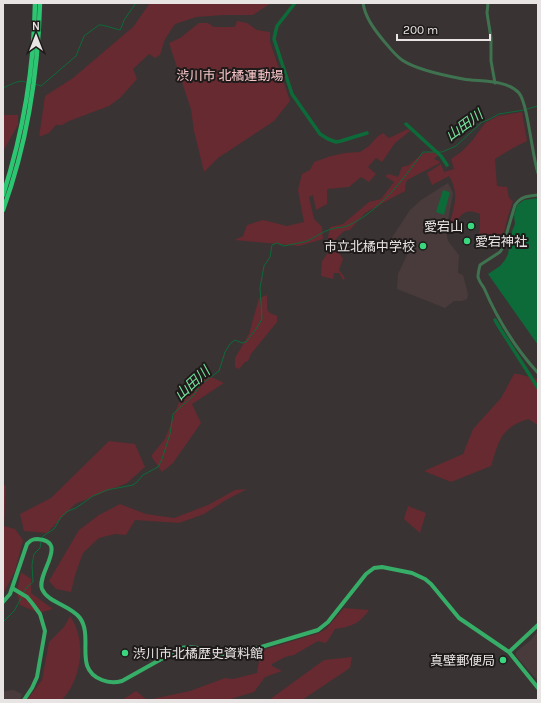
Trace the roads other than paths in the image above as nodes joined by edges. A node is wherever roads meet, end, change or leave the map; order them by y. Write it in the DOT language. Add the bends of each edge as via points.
graph roads {
  1 [pos="35,3"];
  2 [pos="40,3"];
  3 [pos="363,3"];
  4 [pos="488,3"];
  5 [pos="35,49"];
  6 [pos="495,83"];
  7 [pos="24,127"];
  8 [pos="538,173"];
  9 [pos="3,195"];
  10 [pos="538,195"];
  11 [pos="3,210"];
  12 [pos="538,373"];
  13 [pos="12,588"];
  14 [pos="3,602"];
  15 [pos="538,625"];
  16 [pos="509,652"];
  17 [pos="538,688"];
  18 [pos="24,700"];
  1 -- 5 [label="highway"];
  2 -- 5 [label="highway"];
  3 -- 6 [label="street" via="371,24 403,61 456,77"];
  4 -- 6 [label="street" via="491,61"];
  5 -- 7 [label="highway" via="33,87"];
  6 -- 8 [label="street" via="507,86 519,94 524,105"];
  7 -- 9 [label="highway"];
  7 -- 11 [label="highway"];
  10 -- 12 [label="street" via="519,199 502,249 480,265 478,273 488,298 508,332"];
  13 -- 14 [label="main road" via="8,598"];
  13 -- 16 [label="main road" via="27,544 31,540 46,541 52,548 52,554 42,576 42,588 47,596 70,608 81,620 86,633 85,658 90,672 107,682 117,683 128,678 181,648 194,646 234,655 318,630 328,622 366,574 374,568 382,567 412,573 425,579 459,618"];
  13 -- 18 [label="main road" via="32,602 40,614 45,631 38,677"];
  15 -- 16 [label="main road"];
  16 -- 17 [label="main road"];
}
